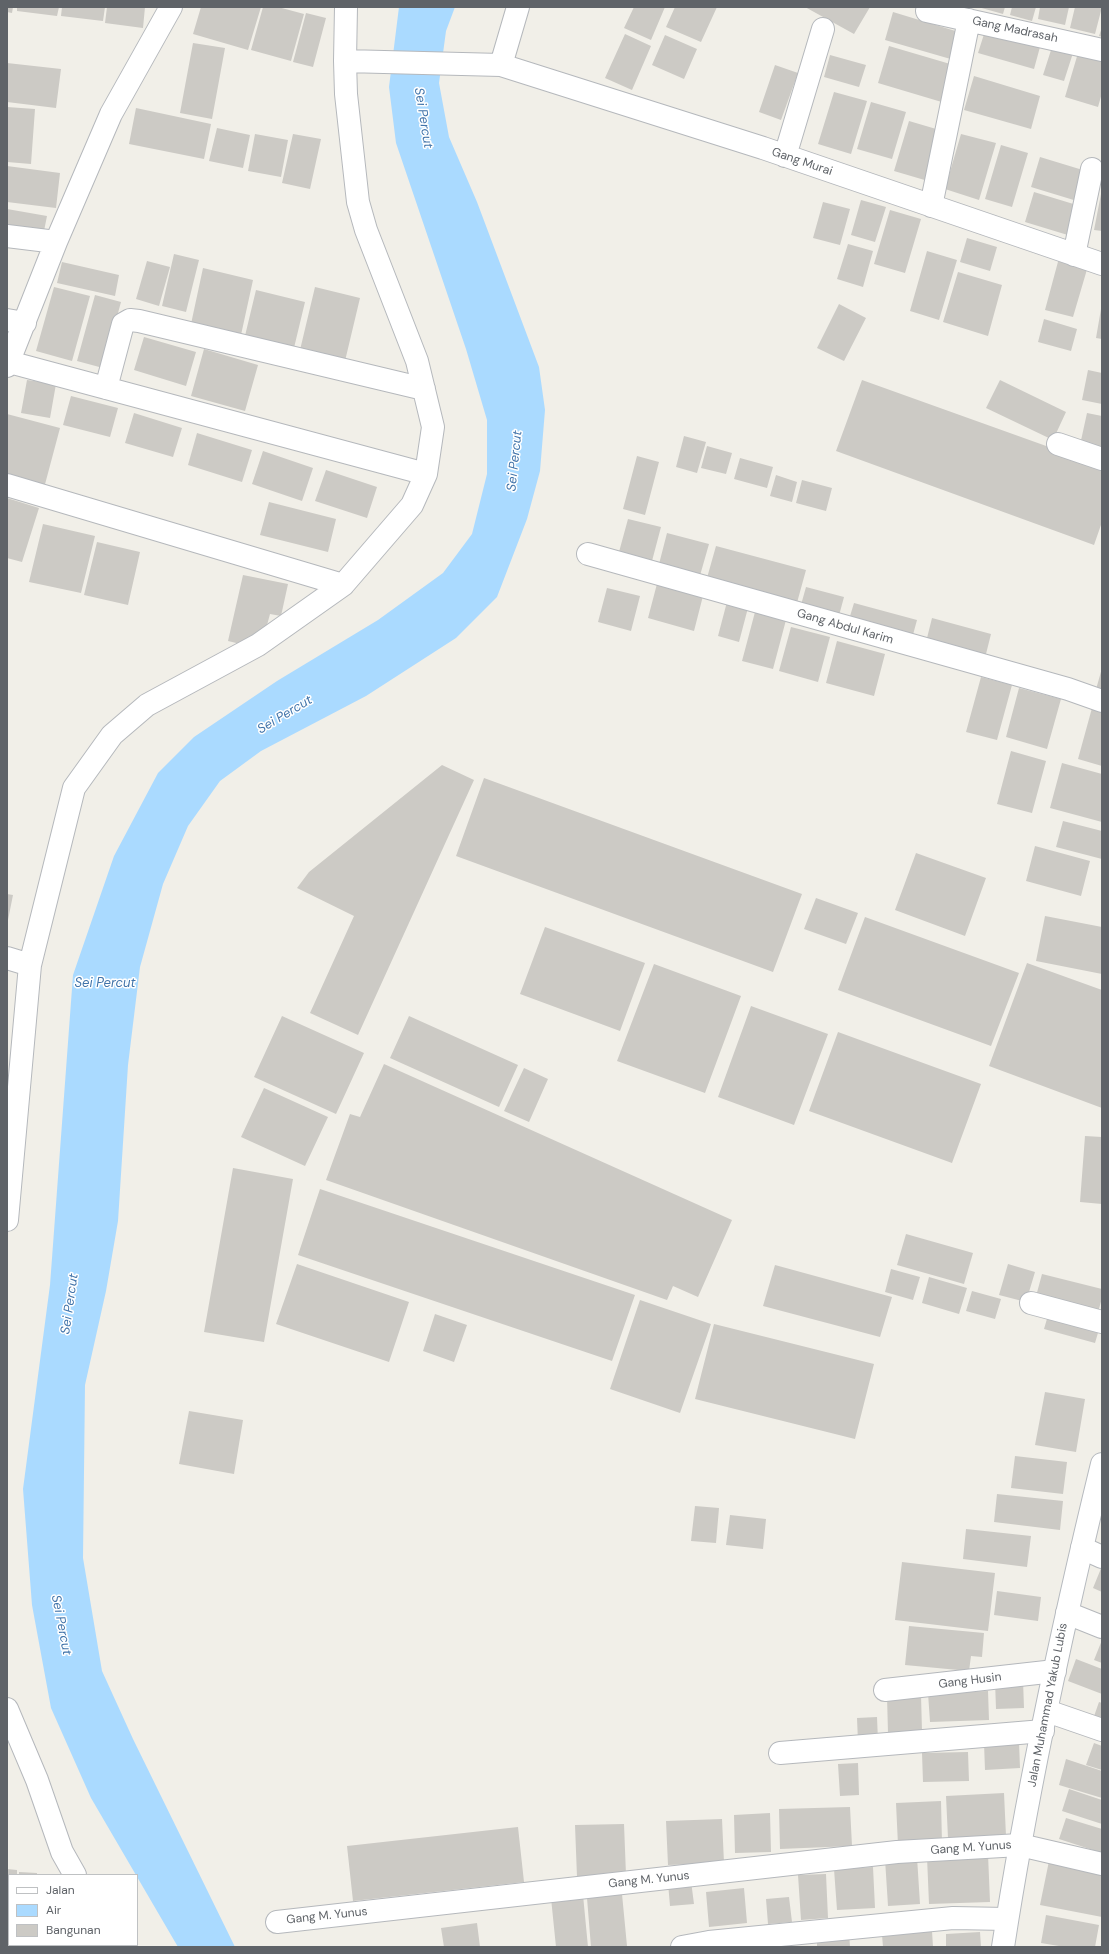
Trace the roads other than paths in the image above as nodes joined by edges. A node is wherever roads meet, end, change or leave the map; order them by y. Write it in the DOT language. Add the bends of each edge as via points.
graph roads {
  1 [pos="171,7"];
  2 [pos="346,7"];
  3 [pos="518,7"];
  4 [pos="927,11"];
  5 [pos="969,20"];
  6 [pos="823,29"];
  7 [pos="1102,50"];
  8 [pos="354,61"];
  9 [pos="494,65"];
  10 [pos="785,156"];
  11 [pos="1092,169"];
  12 [pos="931,206"];
  13 [pos="7,236"];
  14 [pos="56,242"];
  15 [pos="1074,255"];
  16 [pos="1102,264"];
  17 [pos="16,322"];
  18 [pos="8,364"];
  19 [pos="106,388"];
  20 [pos="424,389"];
  21 [pos="1058,444"];
  22 [pos="1102,459"];
  23 [pos="426,474"];
  24 [pos="7,485"];
  25 [pos="588,554"];
  26 [pos="343,585"];
  27 [pos="1102,701"];
  28 [pos="7,958"];
  29 [pos="30,965"];
  30 [pos="7,1220"];
  31 [pos="1031,1303"];
  32 [pos="1102,1322"];
  33 [pos="1102,1464"];
  34 [pos="1082,1548"];
  35 [pos="1102,1557"];
  36 [pos="1067,1613"];
  37 [pos="1102,1627"];
  38 [pos="1055,1671"];
  39 [pos="885,1690"];
  40 [pos="7,1709"];
  41 [pos="1045,1721"];
  42 [pos="1102,1730"];
  43 [pos="780,1753"];
  44 [pos="1020,1845"];
  45 [pos="1102,1864"];
  46 [pos="74,1874"];
  47 [pos="1007,1919"];
  48 [pos="277,1922"];
  49 [pos="682,1947"];
  50 [pos="1003,1947"];
  1 -- 14 [label="street" via="111,114"];
  2 -- 8 [label="street"];
  3 -- 9 [label="street"];
  4 -- 5 [label="street, Gang Madrasah"];
  5 -- 7 [label="street, Gang Madrasah"];
  5 -- 12 [label="street"];
  6 -- 10 [label="street"];
  8 -- 9 [label="street, Gang Murai"];
  8 -- 20 [label="street" via="346,94 358,202 366,230 417,362"];
  9 -- 10 [label="street, Gang Murai"];
  10 -- 12 [label="street, Gang Murai"];
  11 -- 15 [label="street"];
  12 -- 15 [label="street, Gang Murai"];
  13 -- 14 [label="street"];
  14 -- 17 [label="street"];
  15 -- 16 [label="street, Gang Murai"];
  17 -- 18 [label="street"];
  18 -- 19 [label="street"];
  19 -- 20 [label="street" via="123,324 130,320"];
  19 -- 23 [label="street"];
  20 -- 23 [label="street" via="433,427"];
  21 -- 22 [label="street"];
  23 -- 26 [label="street" via="412,505"];
  24 -- 26 [label="street"];
  25 -- 27 [label="street, Gang Abdul Karim" via="1068,689"];
  26 -- 29 [label="street" via="258,644 147,705 112,735 74,788"];
  28 -- 29 [label="street"];
  29 -- 30 [label="street"];
  31 -- 32 [label="street"];
  33 -- 34 [label="street, Jalan Muhammad Yakub Lubis"];
  34 -- 35 [label="street"];
  34 -- 36 [label="street, Jalan Muhammad Yakub Lubis"];
  36 -- 37 [label="street"];
  36 -- 38 [label="street, Jalan Muhammad Yakub Lubis"];
  38 -- 39 [label="street, Gang Husin"];
  38 -- 41 [label="street, Jalan Muhammad Yakub Lubis"];
  40 -- 46 [label="street" via="37,1780 62,1852"];
  41 -- 42 [label="street"];
  41 -- 43 [label="street"];
  41 -- 44 [label="street, Jalan Muhammad Yakub Lubis"];
  44 -- 45 [label="street, Gang M. Yunus"];
  44 -- 47 [label="street, Jalan Muhammad Yakub Lubis"];
  44 -- 48 [label="street, Gang M. Yunus" via="897,1852"];
  47 -- 49 [label="street" via="953,1918 709,1942"];
  47 -- 50 [label="street, Jalan Muhammad Yakub Lubis"];
}
